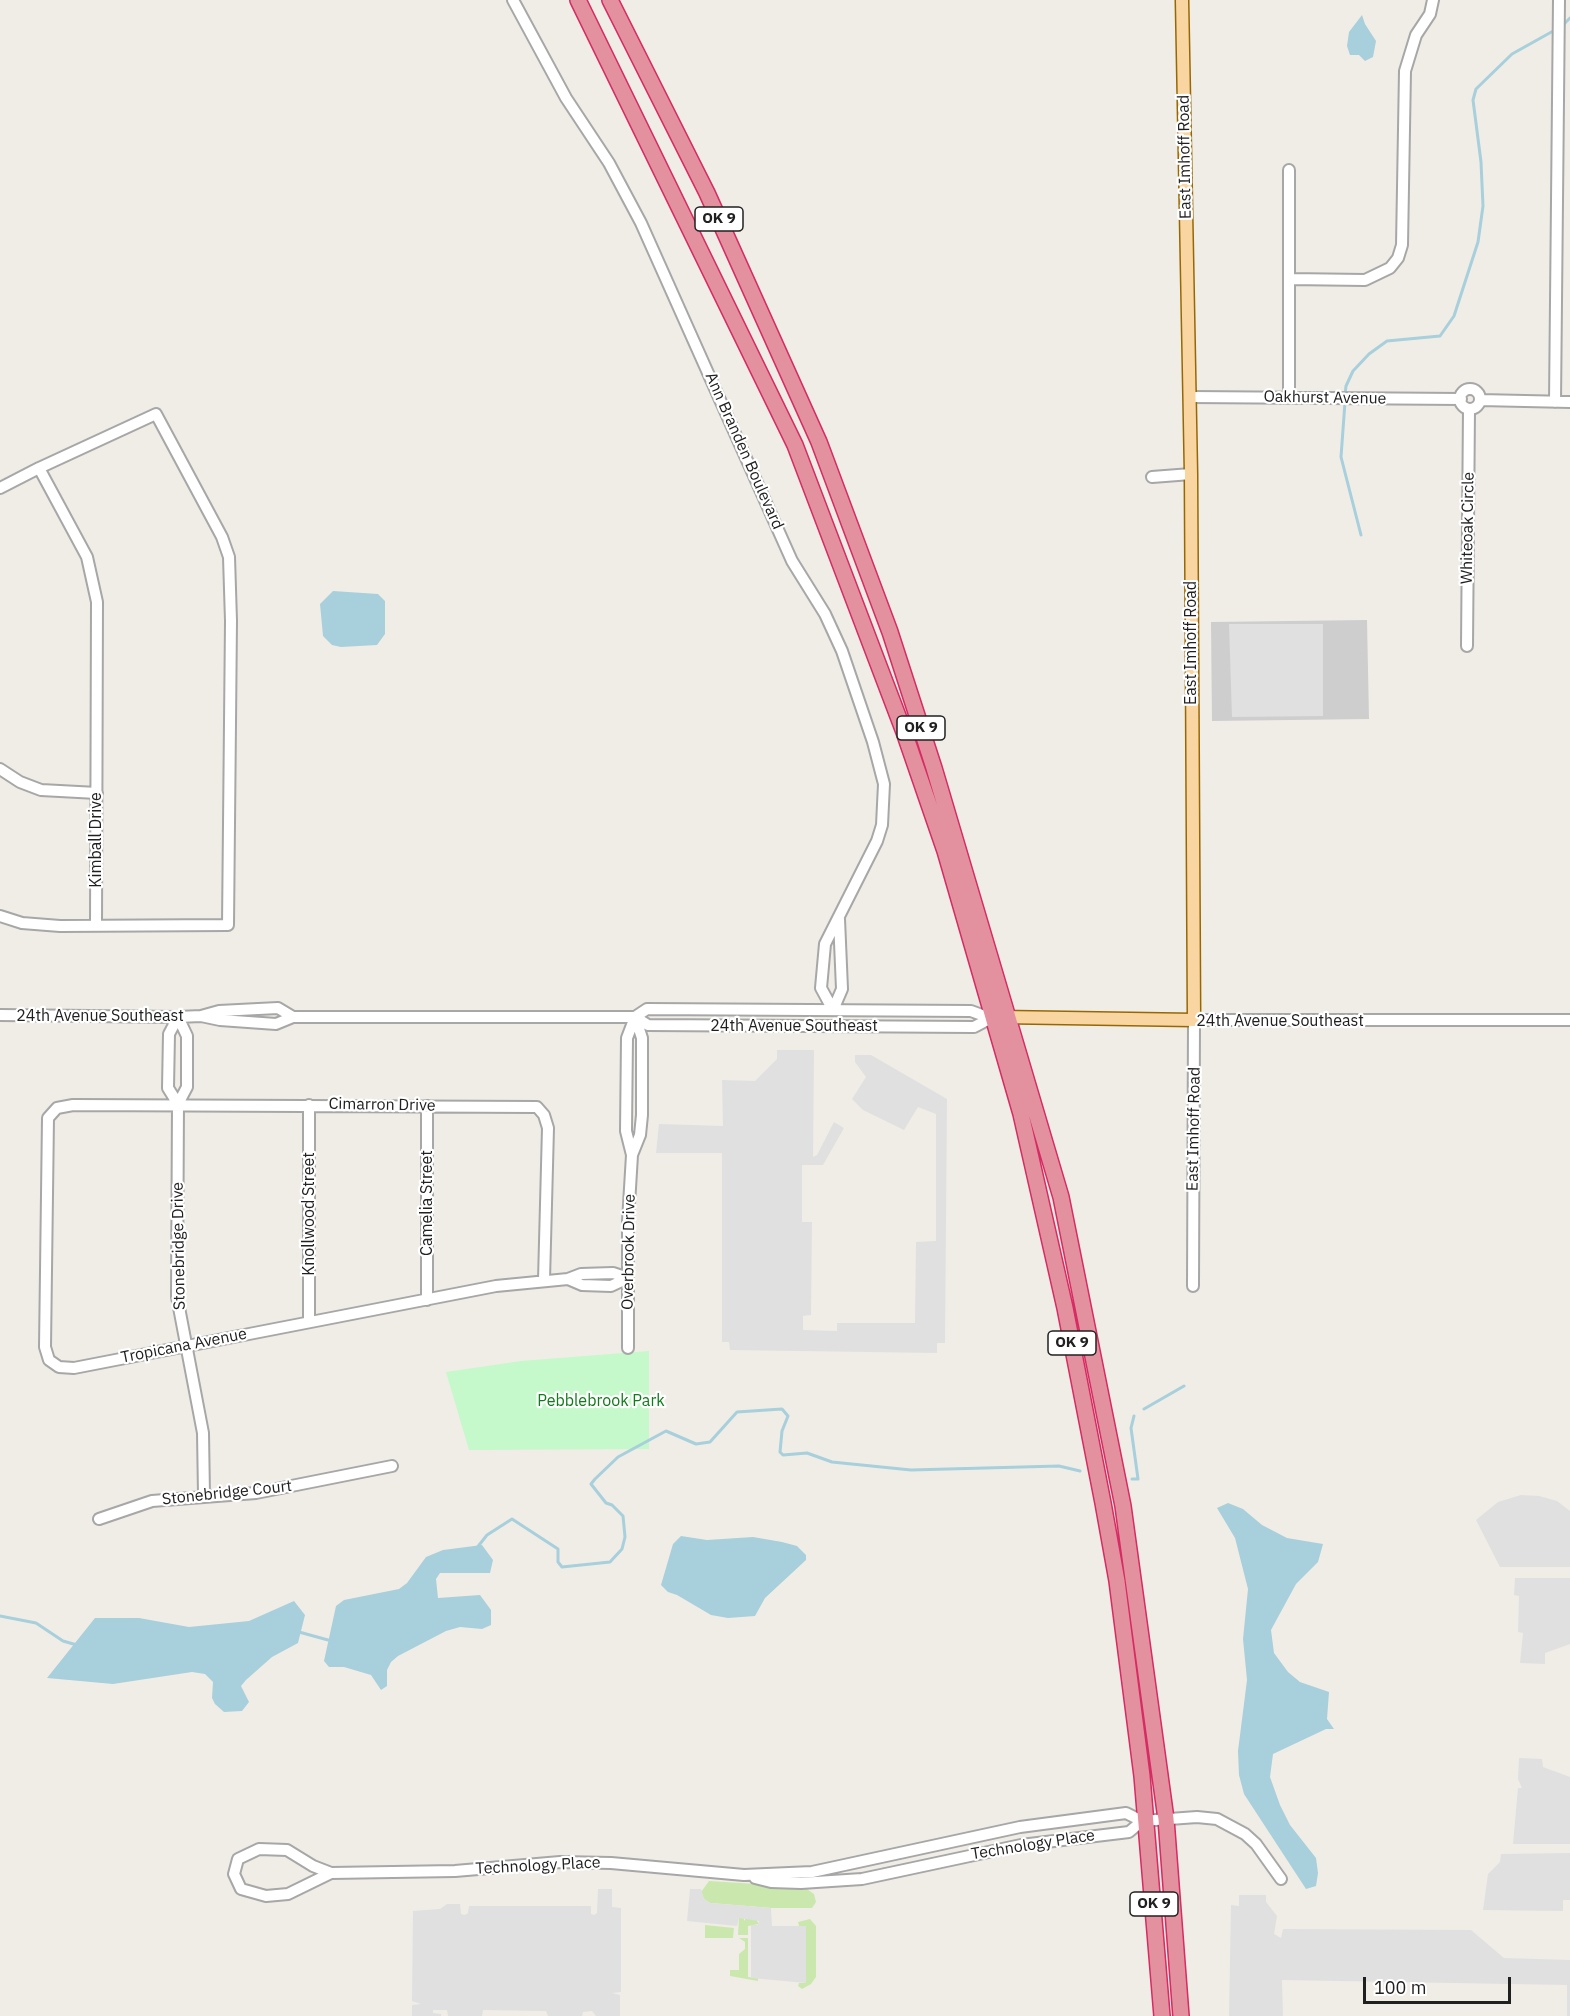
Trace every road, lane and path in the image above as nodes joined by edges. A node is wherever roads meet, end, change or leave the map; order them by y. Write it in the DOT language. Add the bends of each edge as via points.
graph roads {
  1 [pos="513,0"];
  2 [pos="576,0"];
  3 [pos="1182,0"];
  4 [pos="1433,0"];
  5 [pos="1559,0"];
  6 [pos="612,2"];
  7 [pos="1289,170"];
  8 [pos="1289,279"];
  9 [pos="1190,397"];
  10 [pos="1289,397"];
  11 [pos="1461,399"];
  12 [pos="1480,400"];
  13 [pos="1555,402"];
  14 [pos="1570,402"];
  15 [pos="1469,409"];
  16 [pos="39,468"];
  17 [pos="1191,474"];
  18 [pos="1152,477"];
  19 [pos="0,488"];
  20 [pos="1467,646"];
  21 [pos="0,769"];
  22 [pos="96,793"];
  23 [pos="0,916"];
  24 [pos="839,919"];
  25 [pos="96,926"];
  26 [pos="833,1010"];
  27 [pos="0,1015"];
  28 [pos="178,1017"];
  29 [pos="635,1017"];
  30 [pos="991,1017"];
  31 [pos="1010,1017"];
  32 [pos="1194,1020"];
  33 [pos="1570,1020"];
  34 [pos="178,1104"];
  35 [pos="309,1105"];
  36 [pos="427,1106"];
  37 [pos="52,1112"];
  38 [pos="632,1155"];
  39 [pos="628,1278"];
  40 [pos="544,1280"];
  41 [pos="1193,1286"];
  42 [pos="427,1300"];
  43 [pos="309,1322"];
  44 [pos="186,1346"];
  45 [pos="628,1348"];
  46 [pos="392,1466"];
  47 [pos="204,1495"];
  48 [pos="99,1519"];
  49 [pos="1166,1819"];
  50 [pos="1144,1821"];
  51 [pos="331,1873"];
  52 [pos="744,1875"];
  53 [pos="1281,1879"];
  54 [pos="1162,2016"];
  55 [pos="1181,2016"];
  1 -- 24 [label="street, Ann Branden Boulevard" via="566,98 623,186 792,561 825,614 842,651 881,769 884,794 877,841"];
  2 -- 30 [label="highway, OK 9" via="795,445 942,840"];
  3 -- 9 [label="main road, East Imhoff Road"];
  4 -- 8 [label="street" via="1404,71 1402,245 1398,258 1390,268 1365,280"];
  5 -- 13 [label="street"];
  6 -- 31 [label="highway, OK 9" via="707,193 819,442 890,632"];
  7 -- 8 [label="street"];
  8 -- 10 [label="street"];
  9 -- 10 [label="street, Oakhurst Avenue"];
  9 -- 17 [label="main road, East Imhoff Road"];
  10 -- 11 [label="street, Oakhurst Avenue"];
  11 -- 12 [label="street" via="1464,392 1471,390 1478,393"];
  11 -- 15 [label="street"];
  12 -- 13 [label="street"];
  12 -- 15 [label="street" via="1477,407"];
  13 -- 14 [label="street"];
  15 -- 20 [label="street, Whiteoak Circle"];
  16 -- 19 [label="street"];
  16 -- 22 [label="street, Kimball Drive" via="87,557 98,602"];
  16 -- 25 [label="street" via="156,414 229,557 228,925"];
  17 -- 18 [label="street"];
  17 -- 32 [label="main road, East Imhoff Road"];
  21 -- 22 [label="street" via="41,790"];
  22 -- 25 [label="street, Kimball Drive"];
  23 -- 25 [label="street" via="39,925"];
  24 -- 26 [label="street, Ann Branden Boulevard" via="842,989"];
  24 -- 26 [label="street, Ann Branden Boulevard" via="825,944 822,965 821,988"];
  26 -- 29 [label="street, 24th Avenue Southeast" via="647,1009"];
  26 -- 30 [label="street, 24th Avenue Southeast" via="971,1011"];
  27 -- 28 [label="street, 24th Avenue Southeast"];
  28 -- 29 [label="street, 24th Avenue Southeast" via="276,1024 293,1017"];
  28 -- 34 [label="street, Stonebridge Drive" via="187,1036 187,1087"];
  28 -- 34 [label="street, Stonebridge Drive" via="169,1034 168,1088"];
  29 -- 30 [label="street, 24th Avenue Southeast" via="648,1025 963,1027 974,1027"];
  29 -- 38 [label="street, Overbrook Drive" via="627,1038 626,1131"];
  29 -- 38 [label="street, Overbrook Drive" via="642,1038 642,1115 640,1136"];
  30 -- 31 [label="main road, 24th Avenue Southeast"];
  30 -- 50 [label="highway, OK 9" via="1021,1114 1084,1403 1117,1581"];
  31 -- 32 [label="main road, 24th Avenue Southeast"];
  31 -- 49 [label="highway, OK 9" via="1065,1210 1123,1506"];
  32 -- 33 [label="street, 24th Avenue Southeast"];
  32 -- 41 [label="street, East Imhoff Road"];
  34 -- 35 [label="street, Cimarron Drive"];
  34 -- 37 [label="street, Cimarron Drive" via="73,1105"];
  34 -- 44 [label="street, Stonebridge Drive" via="177,1287"];
  35 -- 36 [label="street, Cimarron Drive"];
  35 -- 43 [label="street, Knollwood Street"];
  36 -- 40 [label="street, Cimarron Drive" via="530,1105 541,1110 548,1128"];
  36 -- 42 [label="street, Camelia Street"];
  37 -- 44 [label="street, Tropicana Avenue" via="46,1125 45,1347 49,1360 59,1367 74,1368"];
  38 -- 39 [label="street, Overbrook Drive"];
  39 -- 40 [label="street, Tropicana Avenue" via="581,1274"];
  39 -- 45 [label="street, Overbrook Drive"];
  40 -- 42 [label="street, Tropicana Avenue"];
  42 -- 43 [label="street, Tropicana Avenue"];
  43 -- 44 [label="street, Tropicana Avenue"];
  44 -- 47 [label="street, Stonebridge Drive" via="203,1433"];
  46 -- 47 [label="street, Stonebridge Court" via="256,1493"];
  47 -- 48 [label="street, Stonebridge Court" via="152,1501"];
  49 -- 50 [label="street, Technology Place"];
  49 -- 53 [label="street, Technology Place" via="1197,1817 1233,1826 1256,1844"];
  49 -- 55 [label="highway, OK 9"];
  50 -- 52 [label="street, Technology Place" via="1126,1813 1020,1827 832,1870"];
  50 -- 52 [label="street, Technology Place" via="1129,1832 1021,1845 862,1879 771,1882"];
  50 -- 54 [label="highway, OK 9"];
  51 -- 51 [label="street, Technology Place" via="287,1850 259,1850 238,1858 234,1874 241,1889 266,1896 298,1891"];
  51 -- 52 [label="street, Technology Place" via="611,1863"];
}
